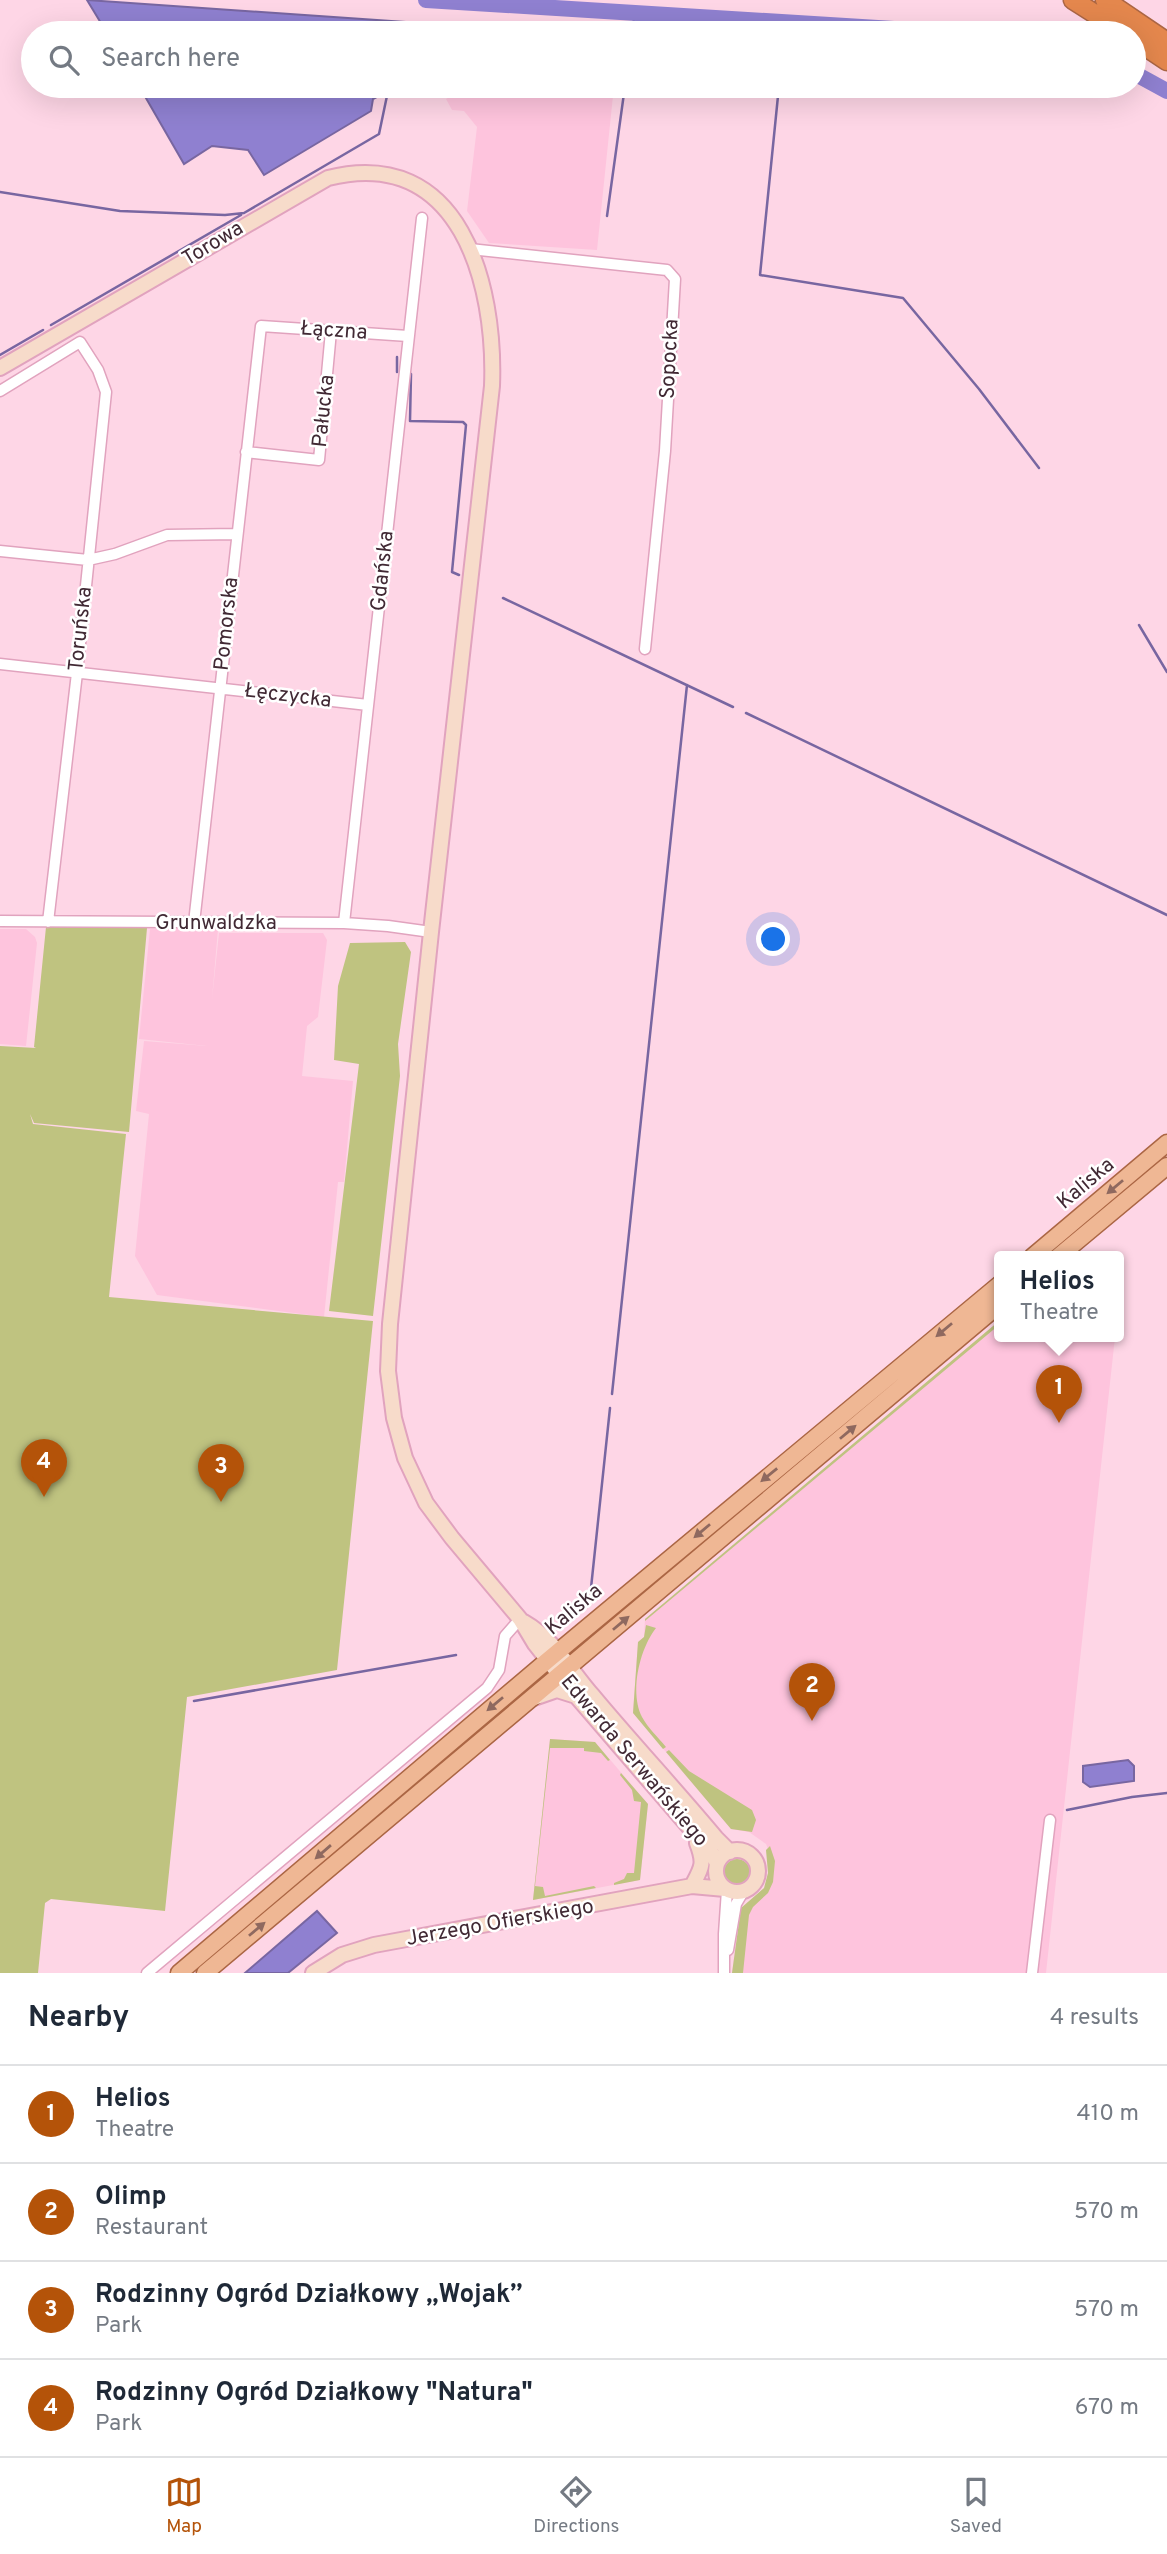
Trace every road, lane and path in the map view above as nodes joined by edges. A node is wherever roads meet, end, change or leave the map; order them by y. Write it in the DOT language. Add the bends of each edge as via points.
graph roads {
  1 [pos="1073,0"];
  2 [pos="1105,0"];
  3 [pos="1106,21"];
  4 [pos="1136,21"];
  5 [pos="1146,28"];
  6 [pos="1167,42"];
  7 [pos="1146,47"];
  8 [pos="1167,61"];
  9 [pos="435,197"];
  10 [pos="422,218"];
  11 [pos="470,249"];
  12 [pos="261,326"];
  13 [pos="331,331"];
  14 [pos="408,336"];
  15 [pos="0,368"];
  16 [pos="0,391"];
  17 [pos="246,452"];
  18 [pos="237,534"];
  19 [pos="0,551"];
  20 [pos="88,560"];
  21 [pos="645,649"];
  22 [pos="0,664"];
  23 [pos="77,673"];
  24 [pos="220,687"];
  25 [pos="368,705"];
  26 [pos="0,921"];
  27 [pos="48,922"];
  28 [pos="194,923"];
  29 [pos="344,923"];
  30 [pos="430,932"];
  31 [pos="1167,1143"];
  32 [pos="1167,1166"];
  33 [pos="1039,1251"];
  34 [pos="1065,1251"];
  35 [pos="994,1288"];
  36 [pos="994,1308"];
  37 [pos="520,1619"];
  38 [pos="553,1655"];
  39 [pos="564,1670"];
  40 [pos="576,1696"];
  41 [pos="530,1699"];
  42 [pos="1050,1819"];
  43 [pos="696,1838"];
  44 [pos="730,1852"];
  45 [pos="717,1867"];
  46 [pos="692,1886"];
  47 [pos="726,1889"];
  48 [pos="743,1892"];
  49 [pos="726,1957"];
  50 [pos="147,1973"];
  51 [pos="179,1973"];
  52 [pos="205,1973"];
  53 [pos="313,1973"];
  54 [pos="724,1973"];
  55 [pos="1032,1973"];
  1 -- 3 [label="highway"];
  2 -- 4 [label="highway"];
  5 -- 6 [label="highway"];
  7 -- 8 [label="highway"];
  9 -- 11 [label="street, Edwarda Serwańskiego" via="459,225"];
  9 -- 15 [label="street, Torowa" via="408,181 379,173 328,178"];
  10 -- 14 [label="street, Gdańska"];
  11 -- 21 [label="street, Sopocka" via="667,270 675,279 665,450"];
  11 -- 30 [label="street, Edwarda Serwańskiego" via="488,314 492,386"];
  12 -- 13 [label="street, Łączna"];
  12 -- 17 [label="street, Pomorska"];
  13 -- 14 [label="street, Łączna"];
  13 -- 17 [label="street, Pałucka" via="319,460"];
  14 -- 25 [label="street, Gdańska"];
  16 -- 20 [label="street, Toruńska" via="80,342 98,370 106,392"];
  17 -- 18 [label="street, Pomorska"];
  18 -- 20 [label="street" via="167,535"];
  18 -- 24 [label="street, Pomorska"];
  19 -- 20 [label="street"];
  20 -- 23 [label="street, Toruńska"];
  22 -- 23 [label="street, Łęczycka"];
  23 -- 24 [label="street, Łęczycka"];
  23 -- 27 [label="street, Toruńska"];
  24 -- 25 [label="street, Łęczycka"];
  24 -- 28 [label="street, Pomorska"];
  25 -- 29 [label="street, Gdańska"];
  26 -- 27 [label="street, Grunwaldzka"];
  27 -- 28 [label="street, Grunwaldzka"];
  28 -- 29 [label="street, Grunwaldzka"];
  29 -- 30 [label="street, Grunwaldzka"];
  30 -- 37 [label="street, Edwarda Serwańskiego" via="390,1324 390,1400 405,1458 426,1503"];
  31 -- 33 [label="main road, Kaliska, one-way"];
  32 -- 34 [label="main road, Kaliska"];
  35 -- 38 [label="main road, Kaliska, one-way"];
  39 -- 36 [label="main road, Kaliska, one-way"];
  37 -- 38 [label="street, Edwarda Serwańskiego"];
  37 -- 50 [label="street, Kaliska" via="505,1636 499,1670 487,1688"];
  38 -- 39 [label="street, Edwarda Serwańskiego"];
  38 -- 51 [label="main road, Kaliska, one-way"];
  39 -- 40 [label="street, Edwarda Serwańskiego"];
  39 -- 41 [label="main road, Kaliska"];
  39 -- 44 [label="street, Edwarda Serwańskiego"];
  40 -- 41 [label="street" via="557,1690"];
  40 -- 43 [label="street, Edwarda Serwańskiego"];
  52 -- 41 [label="main road, Kaliska, one-way"];
  42 -- 55 [label="street"];
  43 -- 45 [label="street, Edwarda Serwańskiego"];
  43 -- 46 [label="street" via="703,1858"];
  44 -- 45 [label="street"];
  44 -- 48 [label="street" via="746,1852 758,1866 756,1880"];
  45 -- 46 [label="street"];
  45 -- 47 [label="street" via="718,1881"];
  46 -- 47 [label="street"];
  46 -- 53 [label="street, Jerzego Ofierskiego" via="374,1945 342,1955"];
  47 -- 48 [label="street"];
  47 -- 49 [label="street"];
  48 -- 49 [label="street" via="736,1904"];
  49 -- 54 [label="street"];
}
